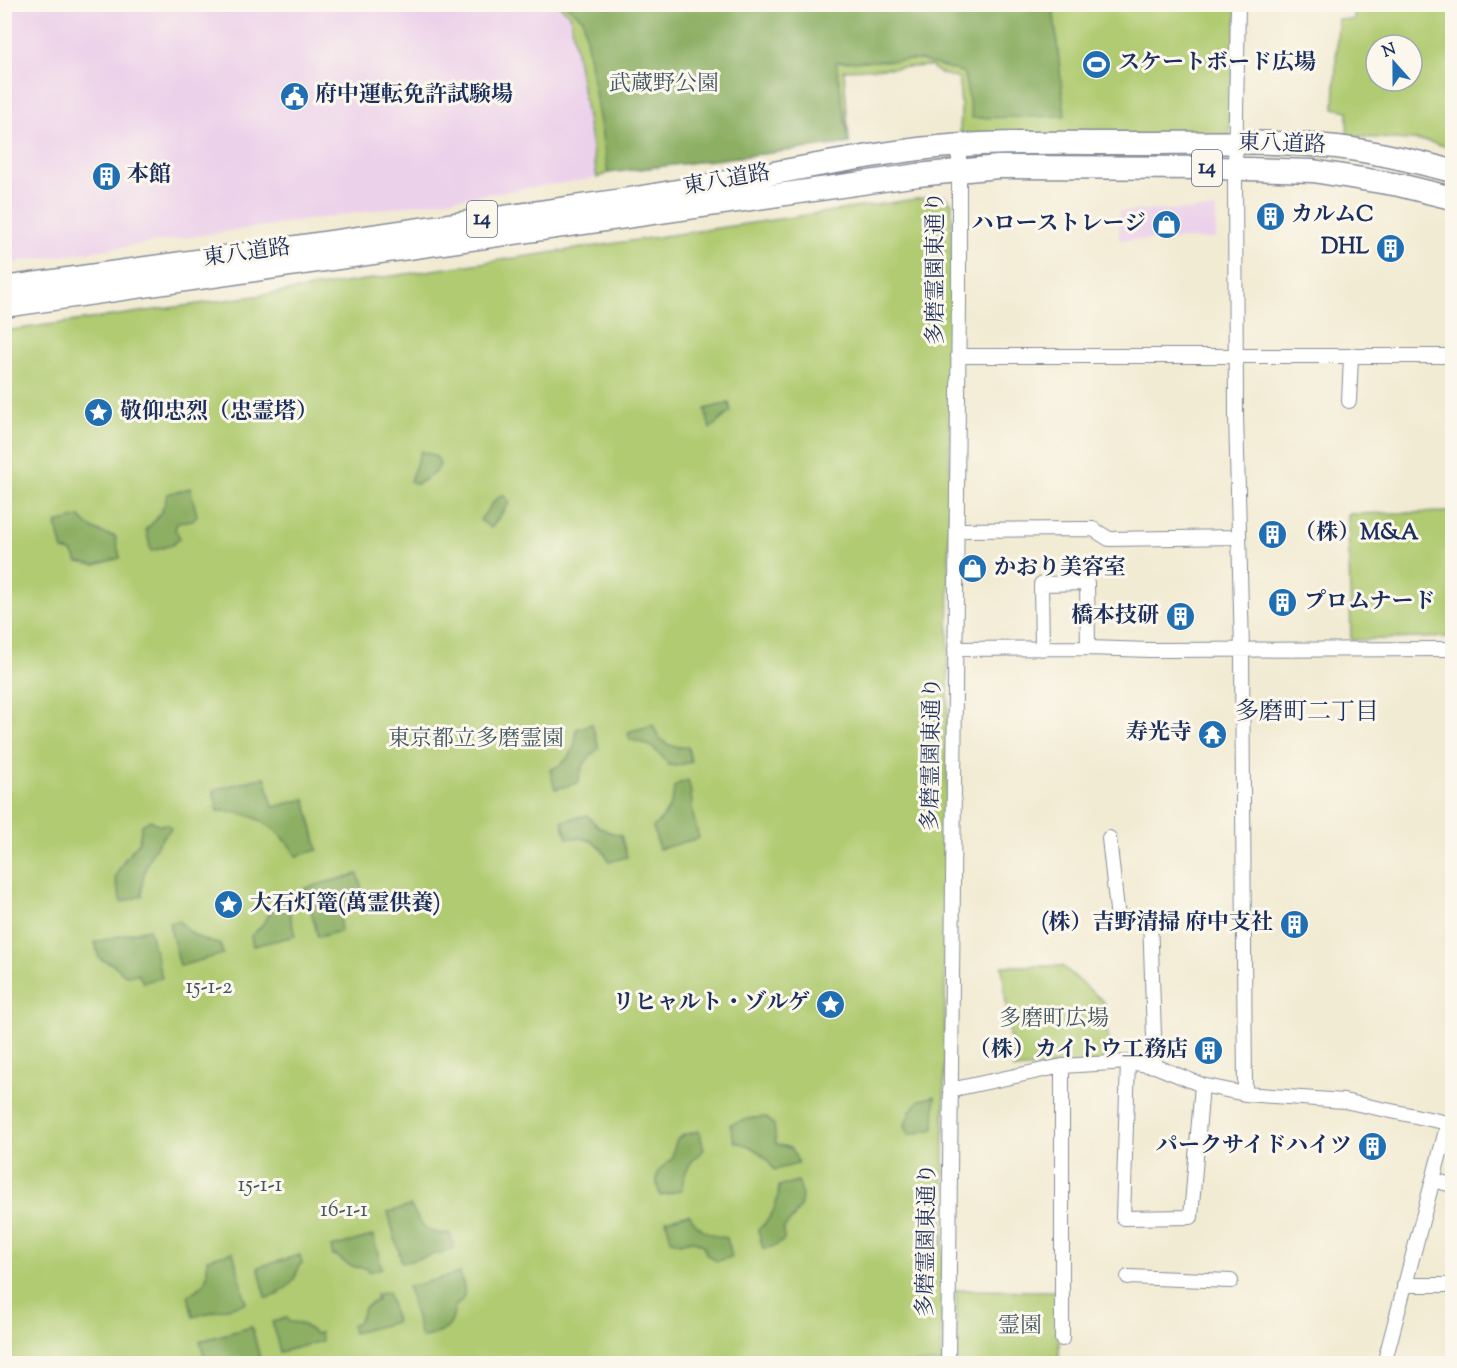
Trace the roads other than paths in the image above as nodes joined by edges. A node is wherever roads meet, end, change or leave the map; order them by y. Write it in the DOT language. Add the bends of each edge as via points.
graph roads {
  1 [pos="1238,4"];
  2 [pos="1235,143"];
  3 [pos="959,145"];
  4 [pos="1234,169"];
  5 [pos="958,170"];
  6 [pos="1452,171"];
  7 [pos="1452,198"];
  8 [pos="4,288"];
  9 [pos="4,306"];
  10 [pos="958,356"];
  11 [pos="1452,356"];
  12 [pos="1236,357"];
  13 [pos="1351,357"];
  14 [pos="1349,402"];
  15 [pos="956,530"];
  16 [pos="1238,537"];
  17 [pos="1088,648"];
  18 [pos="955,649"];
  19 [pos="1042,649"];
  20 [pos="1242,650"];
  21 [pos="1452,650"];
  22 [pos="1109,838"];
  23 [pos="1128,1062"];
  24 [pos="1155,1065"];
  25 [pos="1062,1066"];
  26 [pos="1202,1085"];
  27 [pos="950,1090"];
  28 [pos="1245,1094"];
  29 [pos="1432,1180"];
  30 [pos="1452,1185"];
  31 [pos="1128,1277"];
  32 [pos="1231,1281"];
  33 [pos="1404,1285"];
  34 [pos="1452,1285"];
  35 [pos="1062,1339"];
  36 [pos="948,1364"];
  37 [pos="1384,1364"];
  1 -- 2 [label="street"];
  2 -- 3 [label="main road, 東八道路 / 14"];
  2 -- 4 [label="street"];
  2 -- 6 [label="main road, 東八道路 / 14" via="1342,148"];
  3 -- 5 [label="street, 多磨霊園東通り"];
  3 -- 8 [label="main road, 東八道路 / 14" via="634,198"];
  4 -- 5 [label="main road, 東八道路 / 14"];
  4 -- 7 [label="main road, 東八道路 / 14" via="1336,174"];
  4 -- 12 [label="street"];
  5 -- 9 [label="main road, 東八道路 / 14"];
  5 -- 10 [label="street, 多磨霊園東通り"];
  10 -- 12 [label="street"];
  10 -- 15 [label="street, 多磨霊園東通り"];
  11 -- 13 [label="street"];
  12 -- 13 [label="street"];
  12 -- 16 [label="street"];
  13 -- 14 [label="street"];
  15 -- 16 [label="street" via="1093,529 1109,539"];
  15 -- 18 [label="street, 多磨霊園東通り"];
  16 -- 20 [label="street"];
  17 -- 19 [label="street"];
  17 -- 19 [label="street" via="1087,583 1075,583 1041,584"];
  17 -- 20 [label="street"];
  18 -- 19 [label="street"];
  18 -- 27 [label="street, 多磨霊園東通り"];
  20 -- 21 [label="street"];
  20 -- 28 [label="street"];
  22 -- 24 [label="street" via="1118,919 1150,916"];
  23 -- 24 [label="street"];
  23 -- 25 [label="street"];
  23 -- 26 [label="street" via="1123,1218 1191,1217"];
  24 -- 26 [label="street"];
  25 -- 27 [label="street"];
  25 -- 35 [label="street"];
  26 -- 28 [label="street"];
  27 -- 36 [label="street, 多磨霊園東通り"];
  28 -- 29 [label="street" via="1344,1101 1448,1123"];
  29 -- 30 [label="street"];
  29 -- 33 [label="street"];
  31 -- 32 [label="street"];
  33 -- 34 [label="street"];
  33 -- 37 [label="street"];
}
